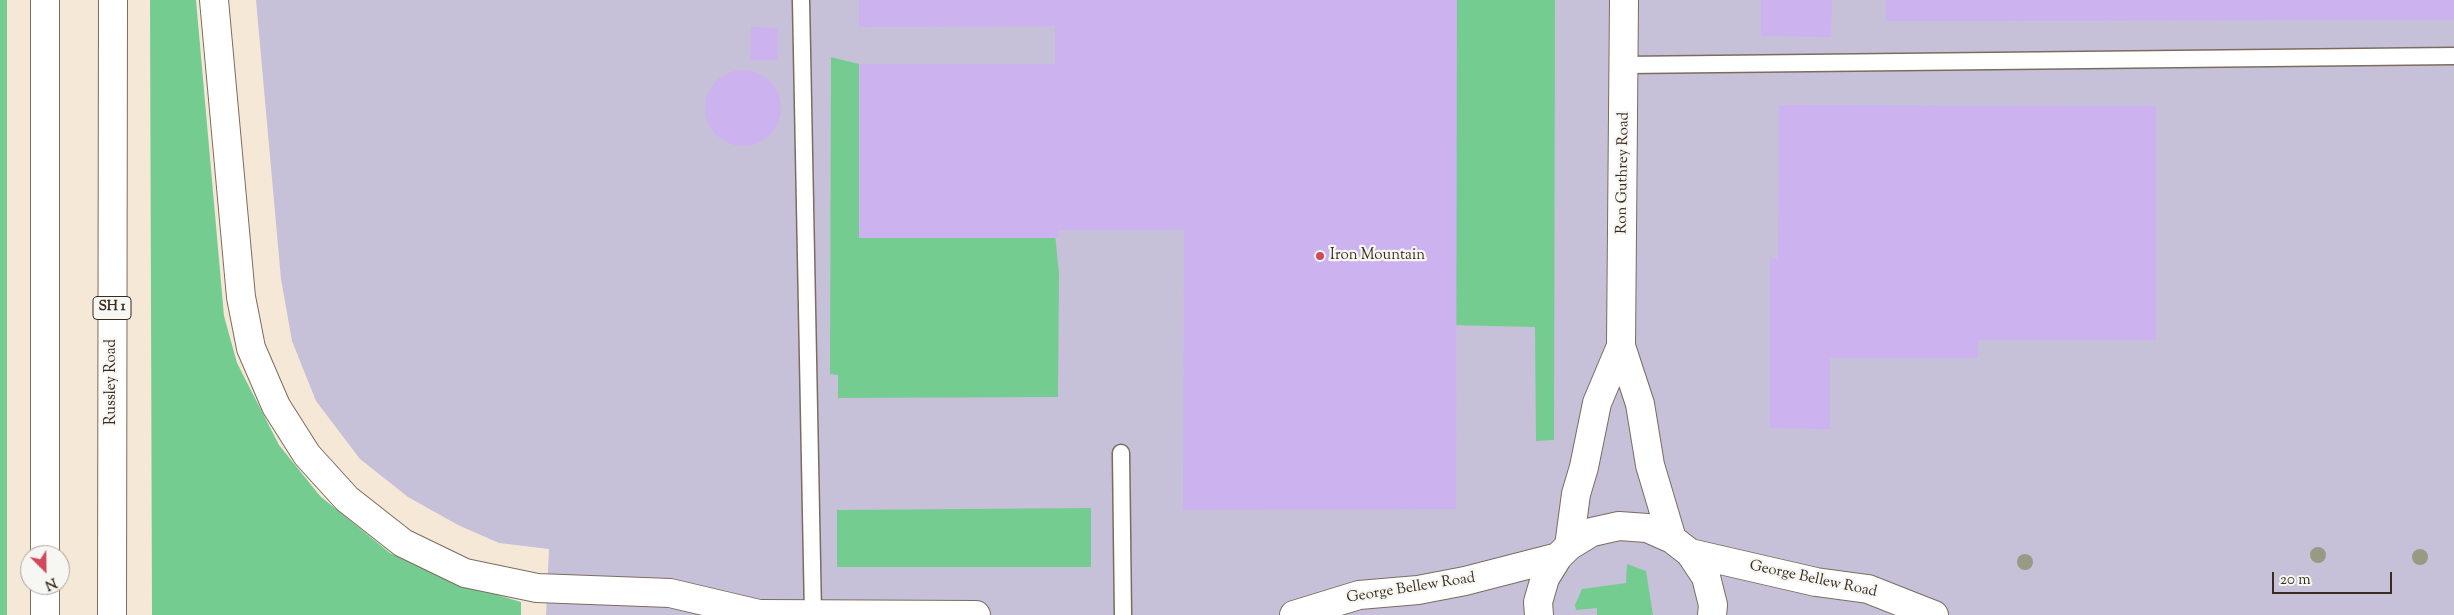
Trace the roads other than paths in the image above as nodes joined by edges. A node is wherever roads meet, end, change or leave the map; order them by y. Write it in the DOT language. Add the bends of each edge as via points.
graph roads {
  1 [pos="45,0"];
  2 [pos="112,0"];
  3 [pos="214,0"];
  4 [pos="802,0"];
  5 [pos="1624,0"];
  6 [pos="2454,56"];
  7 [pos="1625,65"];
  8 [pos="1621,346"];
  9 [pos="1121,453"];
  10 [pos="45,545"];
  11 [pos="1681,546"];
  12 [pos="1564,551"];
  13 [pos="45,595"];
  14 [pos="756,614"];
  15 [pos="813,614"];
  16 [pos="45,615"];
  17 [pos="112,615"];
  18 [pos="976,615"];
  19 [pos="1123,615"];
  20 [pos="1294,615"];
  21 [pos="1538,615"];
  22 [pos="1712,615"];
  23 [pos="1934,615"];
  1 -- 10 [label="main road"];
  2 -- 17 [label="main road, Russley Road / SH 1"];
  3 -- 14 [label="main road" via="241,298 252,348 276,406 307,455 346,499 403,543 465,573 537,588 670,593"];
  4 -- 15 [label="lane"];
  5 -- 7 [label="main road, Ron Guthrey Road"];
  6 -- 7 [label="lane"];
  7 -- 8 [label="main road, Ron Guthrey Road"];
  8 -- 11 [label="main road, Ron Guthrey Road" via="1640,404 1650,465"];
  8 -- 12 [label="main road, Ron Guthrey Road" via="1597,403"];
  9 -- 19 [label="lane"];
  11 -- 12 [label="main road, George Bellew Road" via="1647,528 1619,526 1592,532"];
  11 -- 22 [label="main road, Ron Guthrey Road" via="1706,577"];
  11 -- 23 [label="main road, George Bellew Road" via="1816,582 1868,589"];
  12 -- 20 [label="main road, George Bellew Road" via="1484,577 1418,590 1359,595"];
  12 -- 21 [label="main road" via="1545,578"];
  13 -- 16 [label="main road"];
  14 -- 15 [label="main road"];
  15 -- 18 [label="main road"];
}
